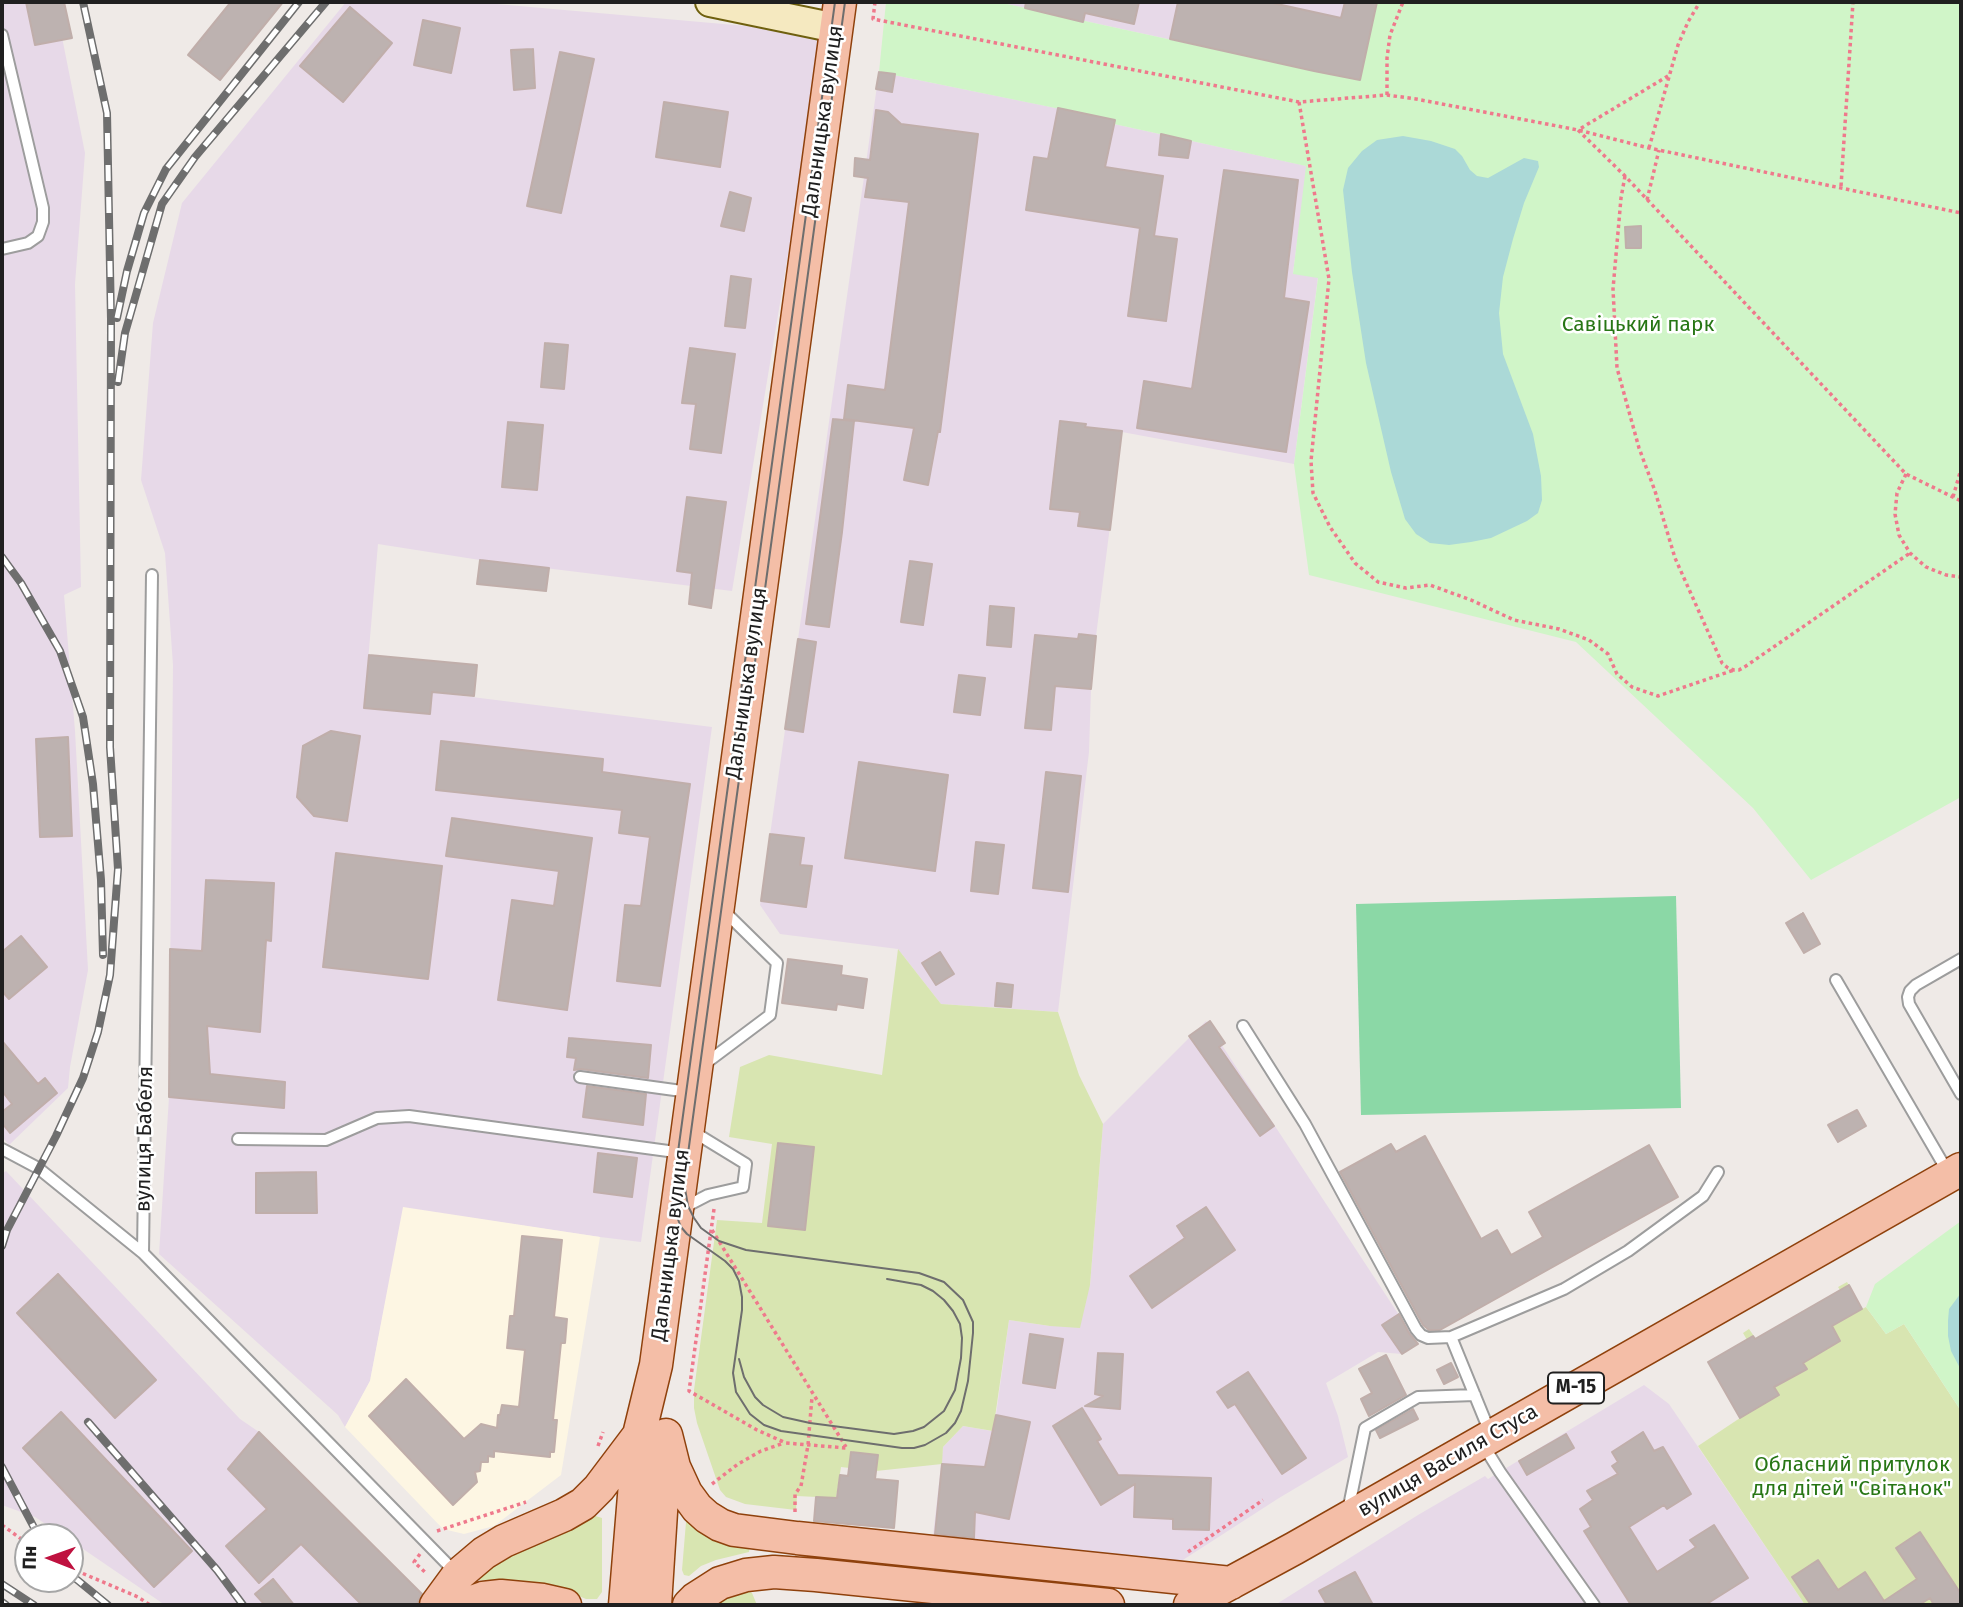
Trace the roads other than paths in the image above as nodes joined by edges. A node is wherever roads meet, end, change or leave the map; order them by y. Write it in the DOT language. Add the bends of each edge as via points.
graph roads {
  1 [pos="710,2"];
  2 [pos="838,15"];
  3 [pos="2,35"];
  4 [pos="2,248"];
  5 [pos="152,575"];
  6 [pos="717,904"];
  7 [pos="1961,959"];
  8 [pos="1836,980"];
  9 [pos="1244,1026"];
  10 [pos="580,1077"];
  11 [pos="693,1082"];
  12 [pos="1961,1094"];
  13 [pos="238,1139"];
  14 [pos="685,1141"];
  15 [pos="2,1149"];
  16 [pos="1718,1172"];
  17 [pos="1956,1172"];
  18 [pos="675,1212"];
  19 [pos="143,1253"];
  20 [pos="1451,1337"];
  21 [pos="1475,1395"];
  22 [pos="652,1435"];
  23 [pos="1487,1439"];
  24 [pos="1346,1519"];
  25 [pos="1231,1583"];
  26 [pos="443,1587"];
  27 [pos="463,1605"];
  28 [pos="565,1605"];
  29 [pos="625,1605"];
  30 [pos="655,1605"];
  31 [pos="689,1605"];
  32 [pos="1108,1605"];
  33 [pos="1190,1605"];
  34 [pos="1594,1605"];
  1 -- 2 [label="main road"];
  2 -- 6 [label="main road, Дальницька вулиця"];
  3 -- 4 [label="lane" via="43,222 28,243"];
  5 -- 19 [label="lane, вулиця Бабеля"];
  6 -- 11 [label="main road, Дальницька вулиця"];
  6 -- 11 [label="lane" via="777,963 770,1015"];
  7 -- 12 [label="lane" via="1916,985 1908,997"];
  8 -- 17 [label="lane"];
  9 -- 20 [label="lane" via="1305,1124 1416,1329 1428,1338"];
  10 -- 11 [label="lane"];
  11 -- 14 [label="main road, Дальницька вулиця"];
  13 -- 14 [label="lane" via="326,1140 377,1118 409,1116"];
  14 -- 18 [label="main road, Дальницька вулиця"];
  14 -- 18 [label="lane" via="746,1164 743,1187"];
  15 -- 19 [label="lane" via="38,1168"];
  16 -- 20 [label="lane" via="1703,1196 1628,1251 1564,1289"];
  17 -- 23 [label="main road, вулиця Василя Стуса / М-15"];
  18 -- 22 [label="main road, Дальницька вулиця"];
  19 -- 26 [label="lane"];
  20 -- 21 [label="lane"];
  21 -- 23 [label="lane"];
  21 -- 24 [label="lane" via="1418,1396 1365,1428"];
  22 -- 25 [label="main road" via="691,1500 707,1517 734,1530"];
  22 -- 26 [label="main road" via="583,1504 504,1541"];
  22 -- 29 [label="main road, Дальницька вулиця"];
  22 -- 30 [label="main road, Дальницька вулиця"];
  23 -- 24 [label="main road, вулиця Василя Стуса / М-15"];
  23 -- 34 [label="lane" via="1500,1472"];
  24 -- 25 [label="main road, вулиця Василя Стуса / М-15"];
  25 -- 33 [label="main road, вулиця Василя Стуса / М-15"];
  27 -- 28 [label="main road" via="501,1596"];
  31 -- 32 [label="main road" via="720,1583 774,1572"];
}
